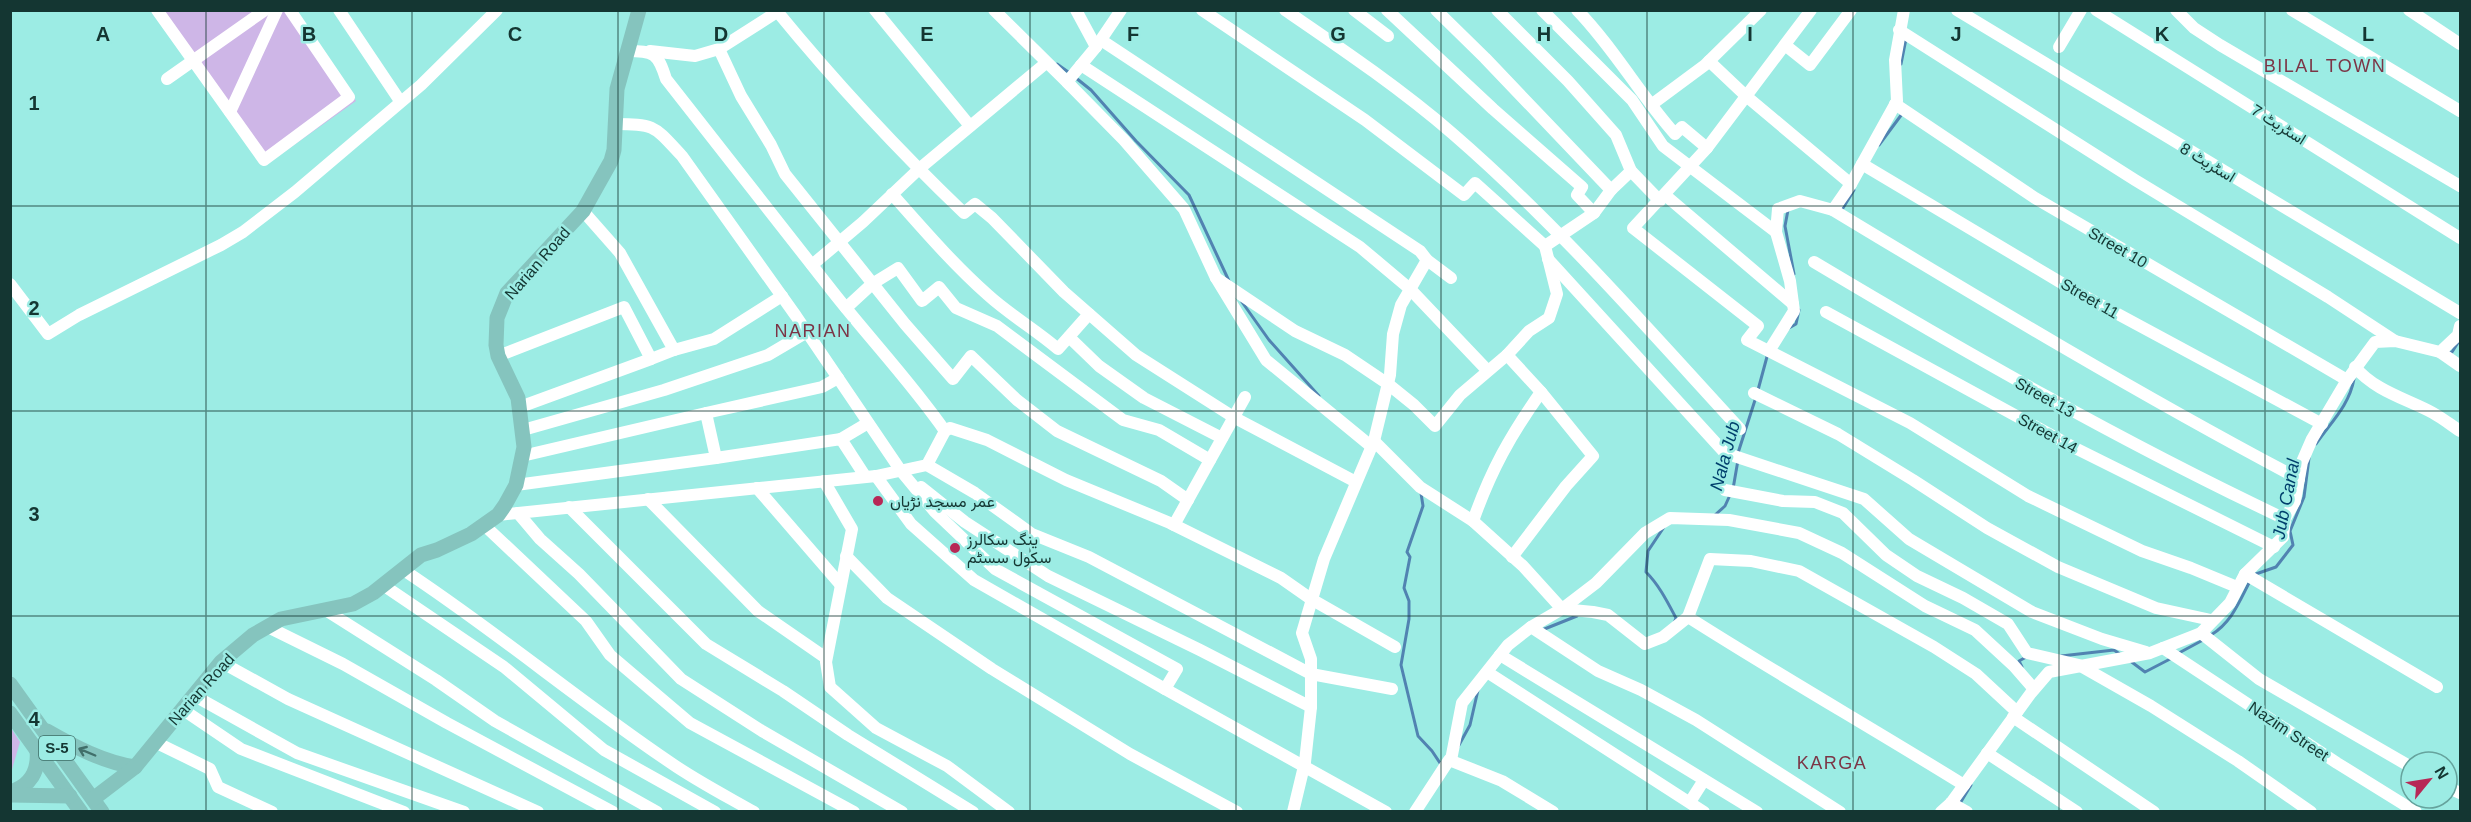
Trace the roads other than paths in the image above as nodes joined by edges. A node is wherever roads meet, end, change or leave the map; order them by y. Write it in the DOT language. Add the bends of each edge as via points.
graph roads {
  1 [pos="157,10"];
  2 [pos="266,10"];
  3 [pos="277,10"];
  4 [pos="290,10"];
  5 [pos="339,10"];
  6 [pos="497,10"];
  7 [pos="639,10"];
  8 [pos="875,10"];
  9 [pos="1076,10"];
  10 [pos="1121,10"];
  11 [pos="1202,10"];
  12 [pos="1285,10"];
  13 [pos="1354,10"];
  14 [pos="1387,10"];
  15 [pos="1436,10"];
  16 [pos="1497,10"];
  17 [pos="1542,10"];
  18 [pos="1577,10"];
  19 [pos="1761,10"];
  20 [pos="1811,10"];
  21 [pos="1851,10"];
  22 [pos="1904,10"];
  23 [pos="1957,10"];
  24 [pos="2081,10"];
  25 [pos="2096,10"];
  26 [pos="2176,10"];
  27 [pos="2292,10"];
  28 [pos="2409,10"];
  29 [pos="777,11"];
  30 [pos="1000,12"];
  31 [pos="1899,30"];
  32 [pos="1388,36"];
  33 [pos="1098,43"];
  34 [pos="2460,44"];
  35 [pos="1785,45"];
  36 [pos="2059,48"];
  37 [pos="718,50"];
  38 [pos="627,51"];
  39 [pos="648,51"];
  40 [pos="193,61"];
  41 [pos="1709,61"];
  42 [pos="1046,63"];
  43 [pos="1081,65"];
  44 [pos="167,79"];
  45 [pos="1071,86"];
  46 [pos="1746,96"];
  47 [pos="400,101"];
  48 [pos="1895,104"];
  49 [pos="1652,105"];
  50 [pos="2460,111"];
  51 [pos="230,112"];
  52 [pos="615,124"];
  53 [pos="970,126"];
  54 [pos="1707,148"];
  55 [pos="1862,164"];
  56 [pos="1690,168"];
  57 [pos="919,169"];
  58 [pos="1631,171"];
  59 [pos="1851,184"];
  60 [pos="2460,186"];
  61 [pos="1611,190"];
  62 [pos="892,194"];
  63 [pos="1663,198"];
  64 [pos="1833,210"];
  65 [pos="583,211"];
  66 [pos="1594,213"];
  67 [pos="1776,232"];
  68 [pos="1563,236"];
  69 [pos="2460,238"];
  70 [pos="839,243"];
  71 [pos="1546,252"];
  72 [pos="1427,260"];
  73 [pos="1814,262"];
  74 [pos="812,265"];
  75 [pos="1216,278"];
  76 [pos="1451,278"];
  77 [pos="10,284"];
  78 [pos="872,284"];
  79 [pos="1410,290"];
  80 [pos="782,296"];
  81 [pos="1793,304"];
  82 [pos="846,308"];
  83 [pos="1826,312"];
  84 [pos="2460,313"];
  85 [pos="1089,314"];
  86 [pos="2460,326"];
  87 [pos="807,332"];
  88 [pos="1069,337"];
  89 [pos="2395,340"];
  90 [pos="674,350"];
  91 [pos="1769,351"];
  92 [pos="2440,352"];
  93 [pos="1507,355"];
  94 [pos="498,356"];
  95 [pos="651,359"];
  96 [pos="2460,366"];
  97 [pos="2355,367"];
  98 [pos="1487,370"];
  99 [pos="838,378"];
  100 [pos="2346,381"];
  101 [pos="1388,384"];
  102 [pos="1541,392"];
  103 [pos="1754,393"];
  104 [pos="1245,397"];
  105 [pos="520,407"];
  106 [pos="706,413"];
  107 [pos="1233,417"];
  108 [pos="868,423"];
  109 [pos="2322,424"];
  110 [pos="1740,429"];
  111 [pos="523,430"];
  112 [pos="945,431"];
  113 [pos="2460,431"];
  114 [pos="1222,438"];
  115 [pos="841,439"];
  116 [pos="1373,444"];
  117 [pos="522,456"];
  118 [pos="716,458"];
  119 [pos="1210,460"];
  120 [pos="927,465"];
  121 [pos="901,471"];
  122 [pos="870,476"];
  123 [pos="2299,479"];
  124 [pos="824,481"];
  125 [pos="1356,482"];
  126 [pos="516,485"];
  127 [pos="757,488"];
  128 [pos="1725,490"];
  129 [pos="648,499"];
  130 [pos="1188,500"];
  131 [pos="569,507"];
  132 [pos="518,513"];
  133 [pos="498,515"];
  134 [pos="2284,519"];
  135 [pos="1473,521"];
  136 [pos="484,525"];
  137 [pos="1174,525"];
  138 [pos="2274,547"];
  139 [pos="846,556"];
  140 [pos="1512,557"];
  141 [pos="402,569"];
  142 [pos="2245,573"];
  143 [pos="840,584"];
  144 [pos="383,585"];
  145 [pos="2237,587"];
  146 [pos="1311,599"];
  147 [pos="1562,609"];
  148 [pos="327,611"];
  149 [pos="1688,617"];
  150 [pos="2211,620"];
  151 [pos="268,627"];
  152 [pos="1531,627"];
  153 [pos="2201,633"];
  154 [pos="1395,647"];
  155 [pos="2163,648"];
  156 [pos="2150,653"];
  157 [pos="1500,656"];
  158 [pos="826,658"];
  159 [pos="221,662"];
  160 [pos="2079,665"];
  161 [pos="1487,672"];
  162 [pos="1311,674"];
  163 [pos="10,684"];
  164 [pos="2437,687"];
  165 [pos="1165,689"];
  166 [pos="1392,689"];
  167 [pos="2034,689"];
  168 [pos="193,695"];
  169 [pos="1311,707"];
  170 [pos="182,709"];
  171 [pos="10,713"];
  172 [pos="2015,714"];
  173 [pos="43,729"];
  174 [pos="155,742"];
  175 [pos="37,750"];
  176 [pos="1987,753"];
  177 [pos="1451,760"];
  178 [pos="2399,760"];
  179 [pos="1304,766"];
  180 [pos="135,767"];
  181 [pos="1704,780"];
  182 [pos="1964,785"];
  183 [pos="10,794"];
  184 [pos="70,796"];
  185 [pos="1690,802"];
  186 [pos="98,805"];
  187 [pos="1946,808"];
  188 [pos="451,809"];
  189 [pos="81,812"];
  190 [pos="272,812"];
  191 [pos="404,812"];
  192 [pos="464,812"];
  193 [pos="538,812"];
  194 [pos="613,812"];
  195 [pos="657,812"];
  196 [pos="715,812"];
  197 [pos="753,812"];
  198 [pos="854,812"];
  199 [pos="903,812"];
  200 [pos="973,812"];
  201 [pos="1009,812"];
  202 [pos="1237,812"];
  203 [pos="1293,812"];
  204 [pos="1386,812"];
  205 [pos="1415,812"];
  206 [pos="1553,812"];
  207 [pos="1704,812"];
  208 [pos="1757,812"];
  209 [pos="1840,812"];
  210 [pos="1967,812"];
  211 [pos="2077,812"];
  212 [pos="2154,812"];
  213 [pos="2311,812"];
  214 [pos="2416,812"];
  1 -- 40 [label="street"];
  2 -- 40 [label="street"];
  3 -- 51 [label="street"];
  4 -- 51 [label="street" via="349,97 264,160"];
  5 -- 47 [label="street"];
  6 -- 47 [label="street"];
  7 -- 38 [label="main road, Narian Road"];
  8 -- 53 [label="street"];
  9 -- 33 [label="street"];
  10 -- 33 [label="street"];
  11 -- 71 [label="street" via="1365,120 1464,195 1475,183"];
  12 -- 68 [label="street" via="1452,133"];
  13 -- 32 [label="street"];
  14 -- 66 [label="street" via="1582,187 1577,195"];
  15 -- 61 [label="street"];
  16 -- 58 [label="street" via="1616,135"];
  17 -- 56 [label="street" via="1632,100 1663,146"];
  18 -- 49 [label="street" via="1599,33"];
  19 -- 41 [label="street"];
  20 -- 35 [label="street"];
  21 -- 35 [label="street" via="1810,65"];
  22 -- 31 [label="street"];
  23 -- 84 [label="street, اسٹریٹ 8"];
  24 -- 36 [label="street"];
  25 -- 69 [label="street, اسٹریٹ 7"];
  26 -- 60 [label="street" via="2220,45"];
  27 -- 50 [label="street"];
  28 -- 34 [label="street"];
  29 -- 37 [label="street"];
  29 -- 57 [label="street" via="828,74"];
  30 -- 42 [label="street"];
  31 -- 48 [label="street"];
  31 -- 89 [label="street"];
  33 -- 43 [label="street"];
  33 -- 72 [label="street" via="1332,192 1420,251"];
  35 -- 46 [label="street"];
  37 -- 39 [label="street" via="695,56"];
  37 -- 70 [label="street" via="785,174"];
  38 -- 39 [label="street"];
  38 -- 52 [label="main road, Narian Road" via="617,89"];
  39 -- 74 [label="street" via="660,60 666,79"];
  40 -- 44 [label="street"];
  40 -- 51 [label="street"];
  41 -- 46 [label="street"];
  41 -- 49 [label="street"];
  42 -- 45 [label="street"];
  42 -- 53 [label="street"];
  43 -- 45 [label="street" via="1067,82"];
  43 -- 79 [label="street" via="1359,247"];
  45 -- 75 [label="street" via="1184,208"];
  46 -- 54 [label="street"];
  46 -- 59 [label="street"];
  47 -- 77 [label="street" via="243,232 48,334"];
  48 -- 55 [label="street"];
  48 -- 100 [label="street, Street 10" via="2035,198"];
  49 -- 54 [label="street" via="1675,134 1682,127"];
  52 -- 65 [label="main road, Narian Road" via="610,161"];
  52 -- 80 [label="street" via="646,124 661,133 682,156"];
  53 -- 57 [label="street"];
  54 -- 56 [label="street"];
  55 -- 59 [label="street"];
  55 -- 109 [label="street, Street 11" via="2075,291"];
  56 -- 63 [label="street"];
  56 -- 67 [label="street"];
  57 -- 62 [label="street"];
  57 -- 85 [label="street" via="964,213 975,204 992,218"];
  58 -- 61 [label="street"];
  58 -- 63 [label="street"];
  59 -- 64 [label="street"];
  61 -- 66 [label="street"];
  62 -- 70 [label="street"];
  62 -- 88 [label="street" via="963,273 991,298 1058,349"];
  63 -- 81 [label="street"];
  63 -- 91 [label="street" via="1633,228 1758,326 1747,340"];
  64 -- 67 [label="street" via="1800,201 1785,206 1778,209"];
  64 -- 123 [label="street" via="2189,421"];
  65 -- 90 [label="street" via="620,253"];
  65 -- 94 [label="main road, Narian Road" via="502,302 497,318"];
  66 -- 68 [label="street"];
  67 -- 81 [label="street"];
  68 -- 71 [label="street"];
  68 -- 110 [label="street"];
  70 -- 74 [label="street"];
  70 -- 78 [label="street"];
  71 -- 93 [label="street" via="1557,294 1549,318 1528,331"];
  71 -- 156 [label="street" via="1725,453 1864,499 1909,538 2032,612"];
  72 -- 76 [label="street"];
  72 -- 79 [label="street"];
  73 -- 134 [label="street, Street 13" via="2078,415"];
  74 -- 82 [label="street"];
  75 -- 101 [label="street" via="1295,331 1345,355"];
  75 -- 116 [label="street" via="1266,360"];
  78 -- 82 [label="street"];
  78 -- 119 [label="street" via="898,268 922,301 939,287 956,308 997,326 1123,420 1159,430"];
  78 -- 130 [label="street" via="953,379 971,356 1057,431 1161,481"];
  79 -- 98 [label="street"];
  79 -- 101 [label="street" via="1393,334"];
  80 -- 87 [label="street"];
  80 -- 90 [label="street" via="714,339"];
  81 -- 91 [label="street" via="1794,311"];
  82 -- 112 [label="street"];
  83 -- 138 [label="street, Street 14" via="2073,447"];
  85 -- 88 [label="street"];
  85 -- 107 [label="street" via="1136,355"];
  86 -- 92 [label="street" via="2458,334"];
  87 -- 99 [label="street"];
  87 -- 111 [label="street" via="768,355 664,390"];
  88 -- 114 [label="street" via="1099,366 1144,398"];
  89 -- 92 [label="street"];
  89 -- 97 [label="street" via="2375,342"];
  90 -- 95 [label="street"];
  91 -- 145 [label="street" via="1910,423 2028,496 2142,551"];
  92 -- 96 [label="street"];
  93 -- 98 [label="street"];
  93 -- 102 [label="street"];
  94 -- 95 [label="street" via="624,307"];
  94 -- 105 [label="main road, Narian Road"];
  95 -- 105 [label="street"];
  97 -- 100 [label="street"];
  97 -- 113 [label="street" via="2378,386"];
  98 -- 101 [label="street" via="1435,426"];
  99 -- 106 [label="street" via="822,387"];
  99 -- 108 [label="street"];
  100 -- 109 [label="street"];
  101 -- 116 [label="street"];
  102 -- 135 [label="street" via="1513,431 1486,483"];
  102 -- 140 [label="street" via="1593,456"];
  103 -- 150 [label="street" via="1838,434 1987,528 2058,567 2156,608"];
  104 -- 107 [label="street"];
  105 -- 111 [label="main road, Narian Road"];
  106 -- 117 [label="street"];
  106 -- 118 [label="street"];
  107 -- 114 [label="street"];
  107 -- 125 [label="street"];
  108 -- 115 [label="street"];
  108 -- 121 [label="street"];
  109 -- 123 [label="street" via="2312,439"];
  111 -- 117 [label="main road, Narian Road"];
  112 -- 120 [label="street"];
  112 -- 137 [label="street" via="955,429 987,440 1066,480"];
  114 -- 119 [label="street"];
  115 -- 118 [label="street"];
  115 -- 122 [label="street"];
  116 -- 125 [label="street"];
  116 -- 135 [label="street" via="1420,487"];
  117 -- 126 [label="main road, Narian Road"];
  118 -- 126 [label="street"];
  119 -- 130 [label="street"];
  120 -- 121 [label="street"];
  120 -- 162 [label="street" via="1032,534 1089,557"];
  121 -- 122 [label="street"];
  121 -- 165 [label="street" via="935,512 995,569 1178,669"];
  121 -- 169 [label="street" via="965,522 1048,576"];
  122 -- 124 [label="street"];
  122 -- 165 [label="street" via="911,524 974,580"];
  123 -- 134 [label="street" via="2295,501"];
  124 -- 127 [label="street"];
  124 -- 139 [label="street" via="852,529"];
  125 -- 146 [label="street"];
  126 -- 133 [label="main road, Narian Road"];
  127 -- 129 [label="street"];
  127 -- 143 [label="street"];
  128 -- 160 [label="street" via="1784,501 1815,502 1843,513 1886,555 1917,576 2008,624 2027,653"];
  129 -- 131 [label="street"];
  129 -- 158 [label="street" via="758,611"];
  130 -- 137 [label="street"];
  131 -- 132 [label="street"];
  131 -- 200 [label="street" via="706,644"];
  132 -- 133 [label="street"];
  132 -- 199 [label="street" via="681,679"];
  133 -- 136 [label="main road, Narian Road"];
  134 -- 138 [label="street" via="2283,537"];
  135 -- 140 [label="street"];
  136 -- 141 [label="main road, Narian Road" via="421,555"];
  136 -- 198 [label="street" via="586,621 610,655 690,723"];
  137 -- 146 [label="street" via="1281,578"];
  138 -- 142 [label="street"];
  139 -- 143 [label="street"];
  139 -- 202 [label="street" via="887,598 992,669 1130,754"];
  140 -- 147 [label="street"];
  141 -- 144 [label="main road, Narian Road"];
  141 -- 197 [label="street" via="462,608 673,765"];
  142 -- 145 [label="street"];
  142 -- 164 [label="street"];
  143 -- 158 [label="street"];
  144 -- 148 [label="main road, Narian Road" via="353,604"];
  144 -- 196 [label="street" via="504,667 604,750"];
  145 -- 150 [label="street" via="2229,603"];
  146 -- 154 [label="street"];
  146 -- 162 [label="street" via="1302,633 1311,659"];
  147 -- 149 [label="street" via="1608,615 1645,644 1664,637"];
  147 -- 152 [label="street"];
  147 -- 167 [label="street" via="1596,583 1645,533 1670,518 1729,520 1799,533 1842,553 1925,606 1975,630"];
  148 -- 151 [label="main road, Narian Road" via="281,619"];
  148 -- 195 [label="street" via="495,721"];
  149 -- 172 [label="street" via="1710,560 1751,561 1799,571 1934,646 1976,674"];
  149 -- 182 [label="street"];
  150 -- 153 [label="street"];
  151 -- 159 [label="main road, Narian Road"];
  151 -- 194 [label="street"];
  152 -- 157 [label="street"];
  152 -- 209 [label="street" via="1598,671 1696,720"];
  153 -- 155 [label="street"];
  153 -- 178 [label="street" via="2259,679"];
  155 -- 156 [label="street"];
  155 -- 214 [label="street, Nazim Street"];
  156 -- 160 [label="street"];
  157 -- 161 [label="street"];
  157 -- 181 [label="street"];
  158 -- 201 [label="street" via="830,687 876,728 947,766"];
  159 -- 168 [label="main road, Narian Road"];
  159 -- 193 [label="street" via="288,699"];
  160 -- 167 [label="street" via="2049,672"];
  160 -- 213 [label="street" via="2238,761"];
  161 -- 177 [label="street" via="1462,703"];
  161 -- 185 [label="street"];
  162 -- 166 [label="street"];
  162 -- 169 [label="street"];
  163 -- 173 [label="main road, S-5"];
  165 -- 179 [label="street"];
  167 -- 172 [label="street"];
  168 -- 170 [label="main road, Narian Road"];
  168 -- 188 [label="street" via="297,753"];
  169 -- 179 [label="street"];
  170 -- 174 [label="main road, Narian Road"];
  170 -- 191 [label="street" via="241,749"];
  171 -- 175 [label="main road, S-5"];
  172 -- 176 [label="street"];
  172 -- 212 [label="street"];
  180 -- 173 [label="main road, one-way" via="115,764"];
  173 -- 186 [label="main road, S-5"];
  174 -- 180 [label="main road, Narian Road"];
  174 -- 190 [label="street" via="210,769 218,787"];
  175 -- 183 [label="main road" via="39,762 35,773 23,787"];
  175 -- 184 [label="main road, S-5"];
  176 -- 182 [label="street"];
  176 -- 211 [label="street"];
  177 -- 205 [label="street"];
  177 -- 206 [label="street" via="1502,781"];
  179 -- 203 [label="street"];
  179 -- 204 [label="street"];
  180 -- 186 [label="main road, Narian Road"];
  181 -- 185 [label="street"];
  181 -- 208 [label="street"];
  182 -- 187 [label="street"];
  183 -- 184 [label="main road"];
  184 -- 189 [label="main road, S-5"];
  185 -- 207 [label="street"];
  187 -- 210 [label="street"];
  188 -- 192 [label="street"];
}
